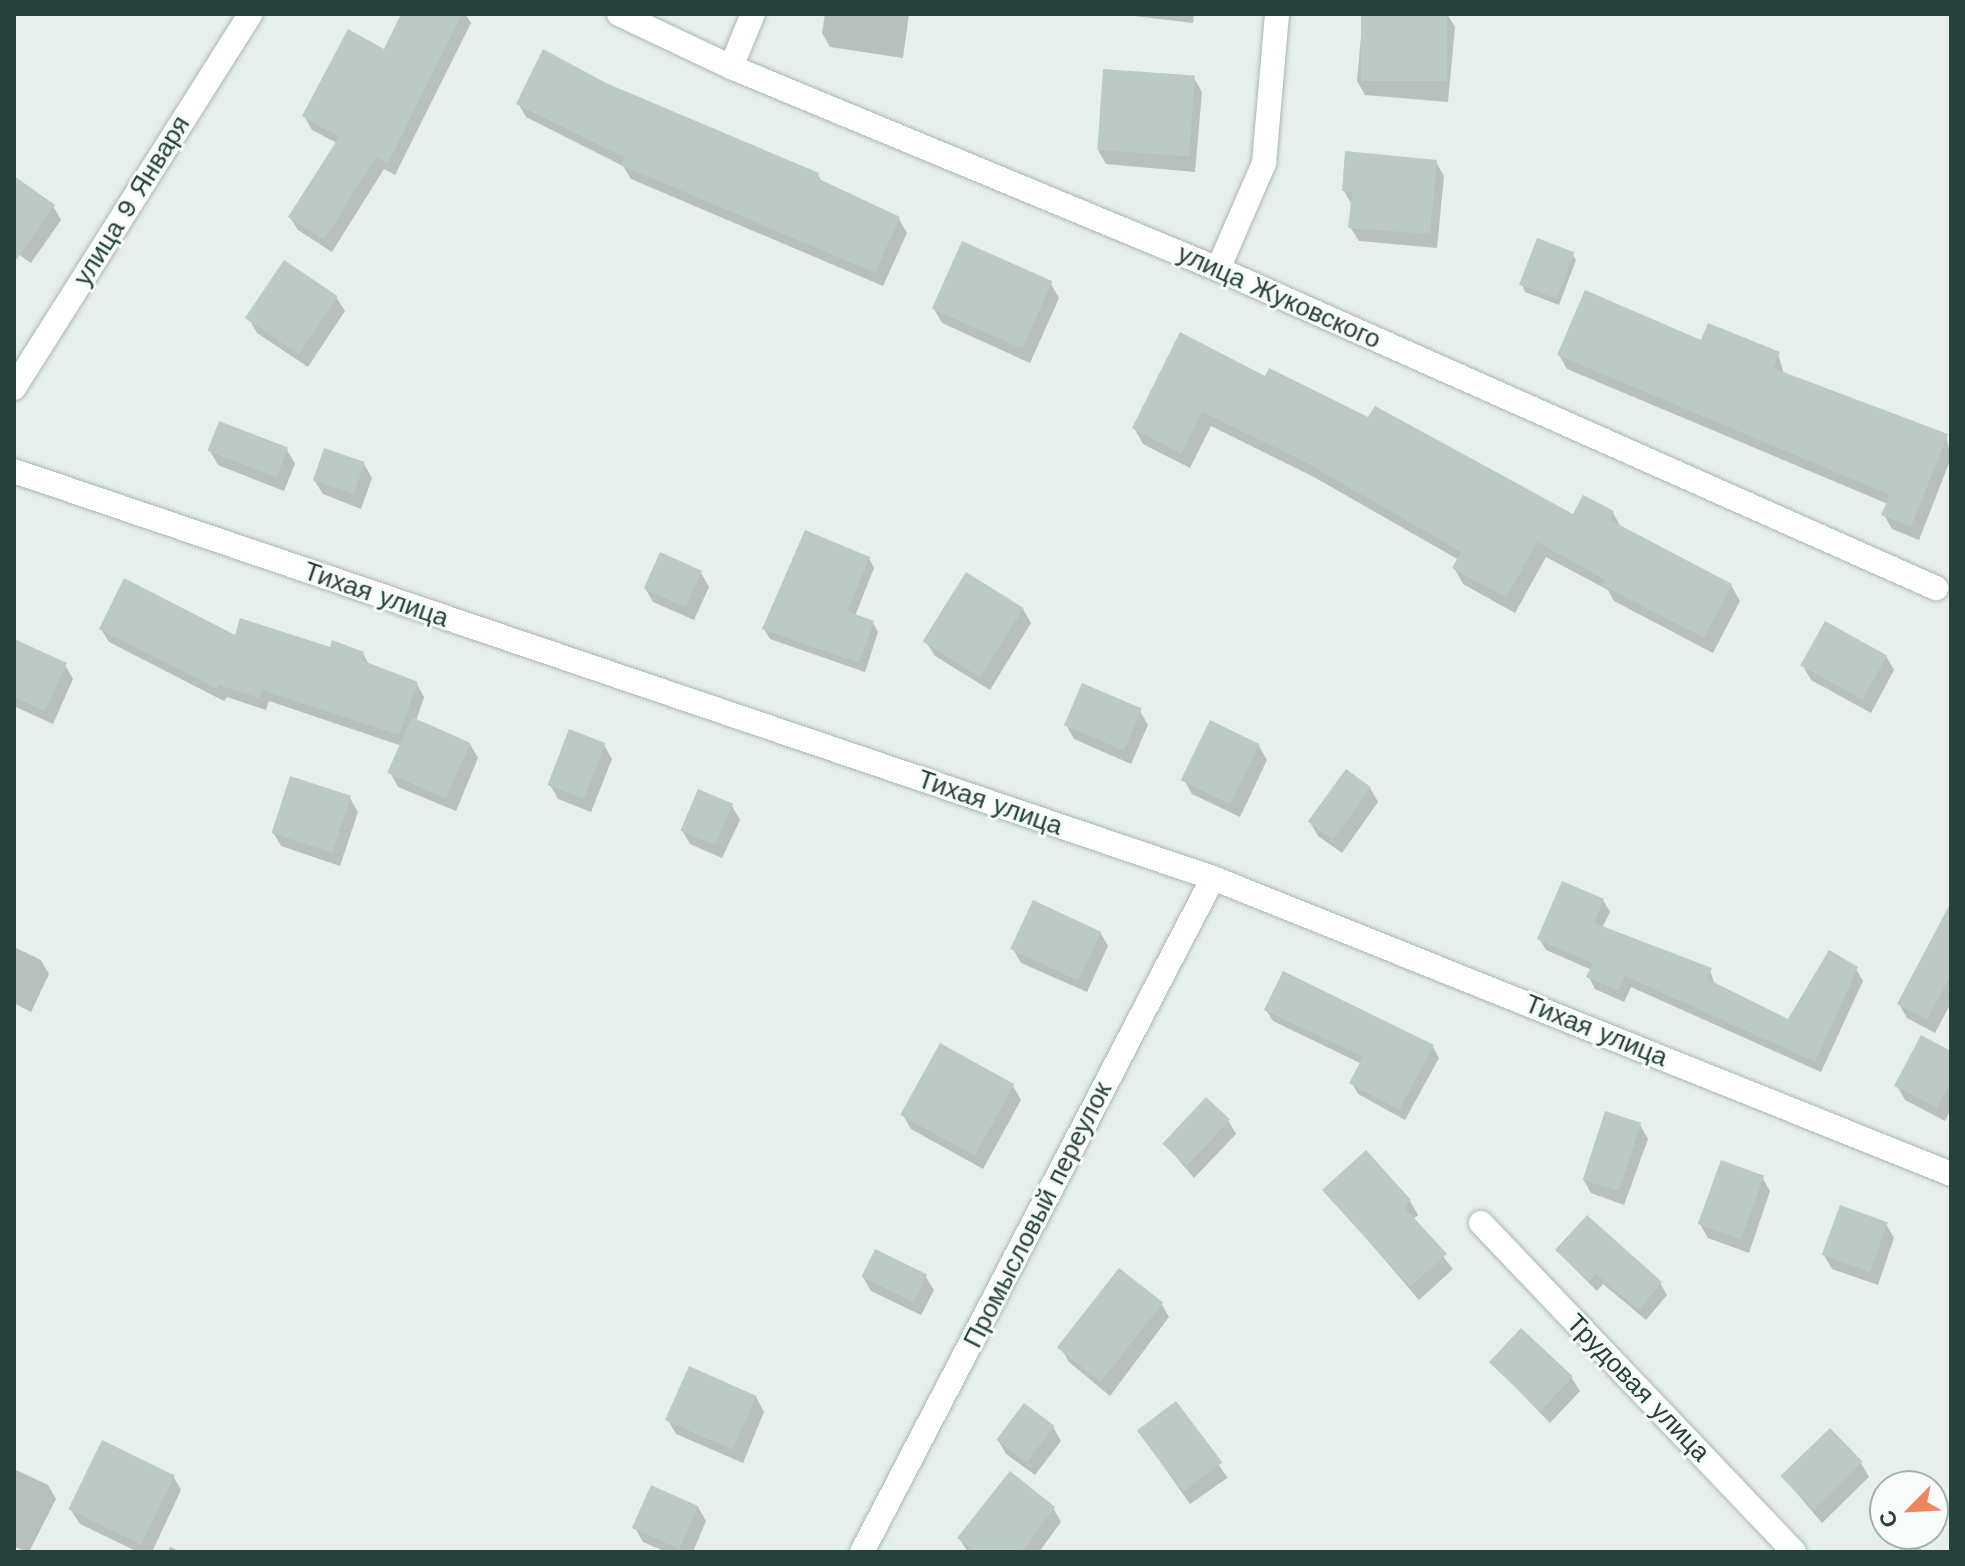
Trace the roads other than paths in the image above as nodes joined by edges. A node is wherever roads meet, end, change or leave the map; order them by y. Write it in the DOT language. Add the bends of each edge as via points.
graph roads {
  1 [pos="250,14"];
  2 [pos="619,14"];
  3 [pos="753,14"];
  4 [pos="1277,14"];
  5 [pos="731,67"];
  6 [pos="1218,269"];
  7 [pos="14,388"];
  8 [pos="14,471"];
  9 [pos="1936,588"];
  10 [pos="1213,878"];
  11 [pos="1951,1174"];
  12 [pos="1481,1223"];
  13 [pos="862,1552"];
  14 [pos="1794,1552"];
  1 -- 7 [label="street, улица 9 Января"];
  2 -- 5 [label="street, улица Жуковского"];
  3 -- 5 [label="street"];
  4 -- 6 [label="street" via="1264,163"];
  5 -- 6 [label="street, улица Жуковского"];
  6 -- 9 [label="street, улица Жуковского"];
  8 -- 10 [label="street, Тихая улица"];
  10 -- 11 [label="street, Тихая улица"];
  10 -- 13 [label="street, Промысловый переулок"];
  12 -- 14 [label="street, Трудовая улица"];
}
